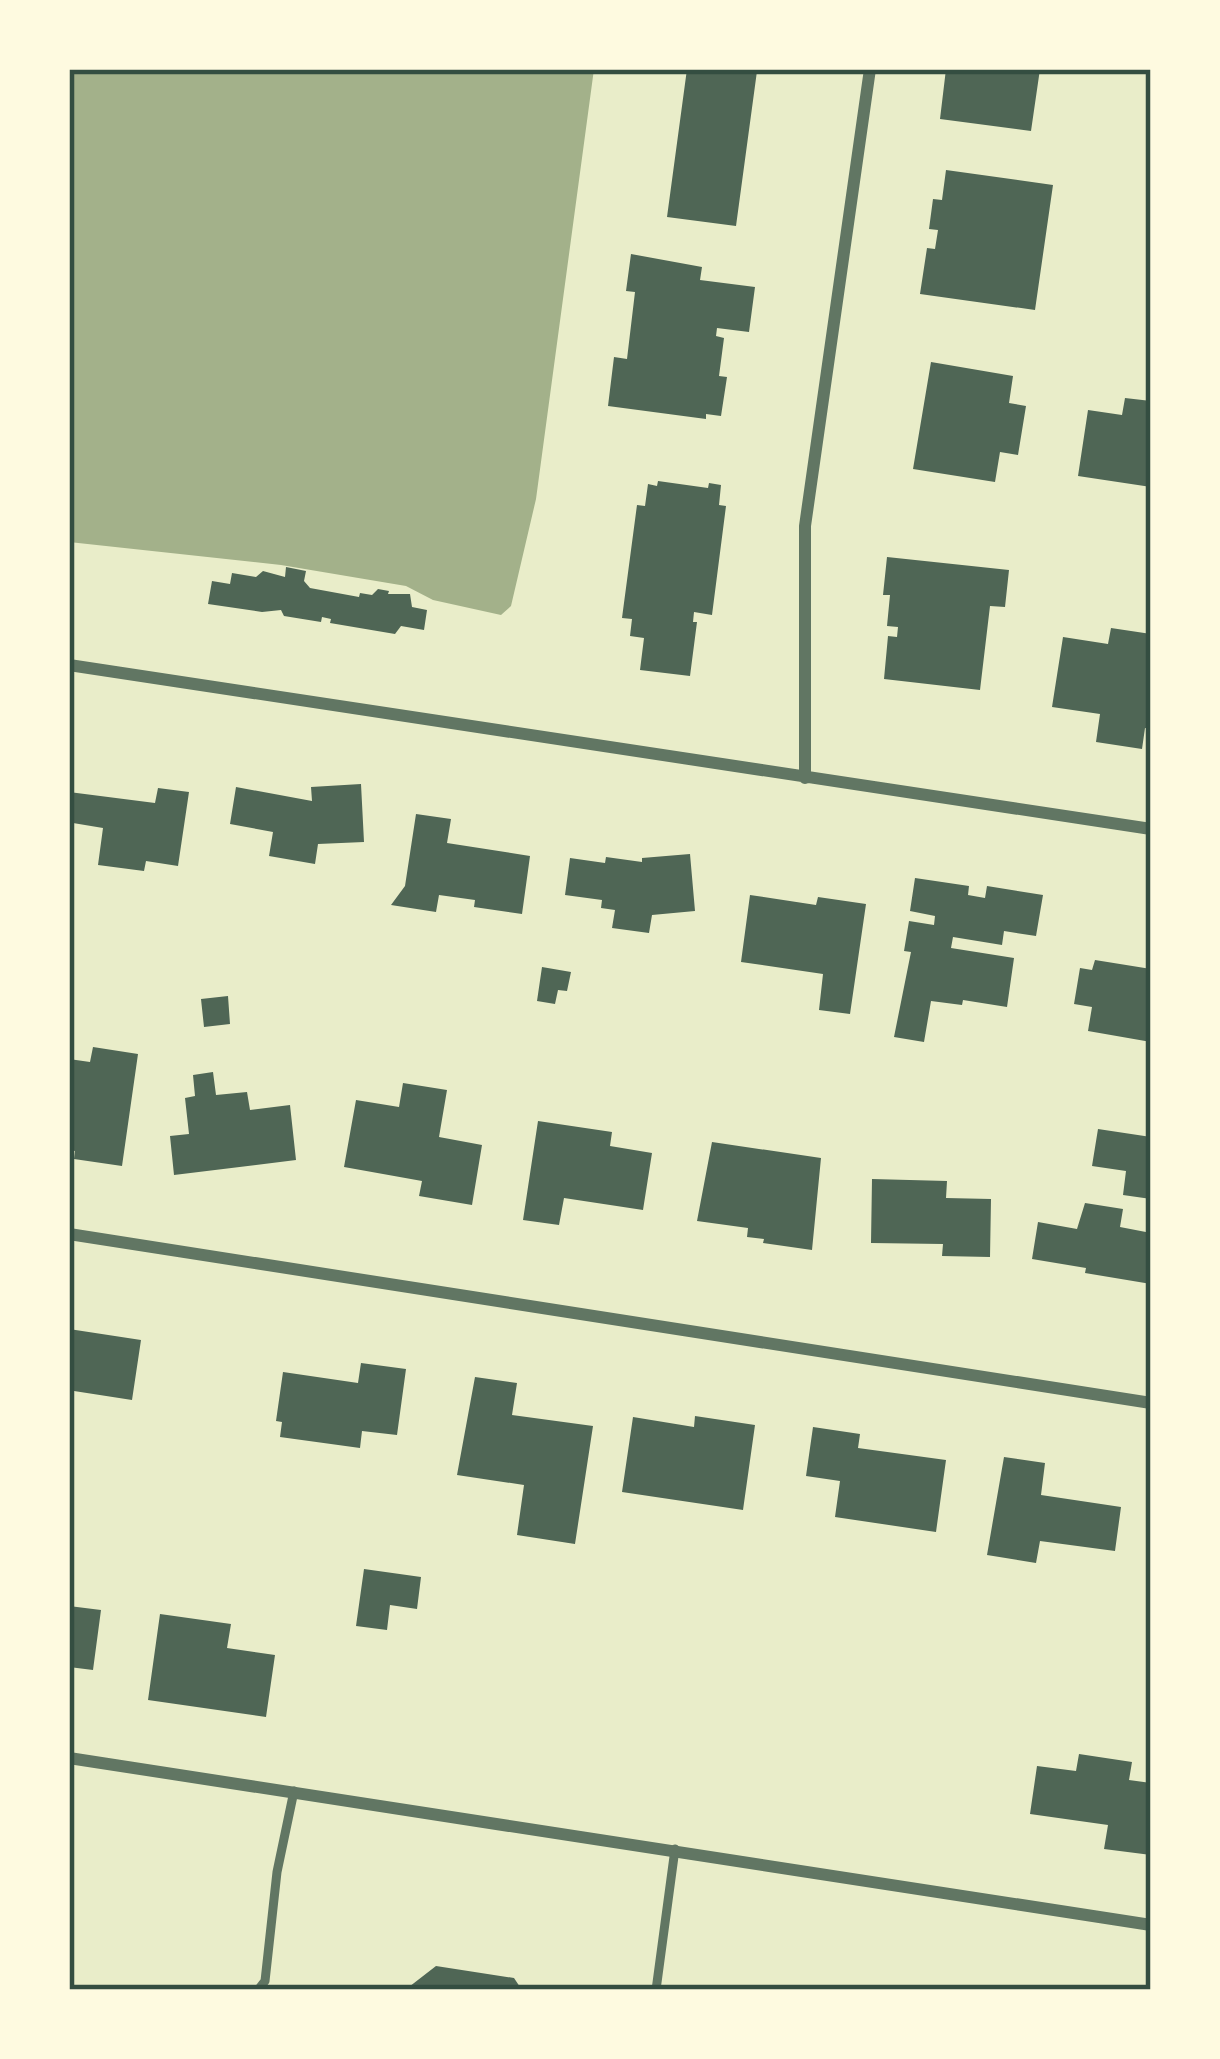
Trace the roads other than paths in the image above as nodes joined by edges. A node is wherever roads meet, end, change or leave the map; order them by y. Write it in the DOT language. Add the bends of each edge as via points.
graph roads {
  1 [pos="870,69"];
  2 [pos="69,665"];
  3 [pos="805,778"];
  4 [pos="1151,829"];
  5 [pos="69,1234"];
  6 [pos="1151,1403"];
  7 [pos="69,1758"];
  8 [pos="293,1791"];
  9 [pos="675,1849"];
  10 [pos="1151,1925"];
  11 [pos="258,1990"];
  12 [pos="656,1990"];
  1 -- 3 [label="street" via="805,526"];
  2 -- 3 [label="street"];
  3 -- 4 [label="street"];
  5 -- 6 [label="street"];
  7 -- 8 [label="street"];
  8 -- 9 [label="street"];
  8 -- 11 [label="lane"];
  9 -- 10 [label="street"];
  9 -- 12 [label="lane"];
}
